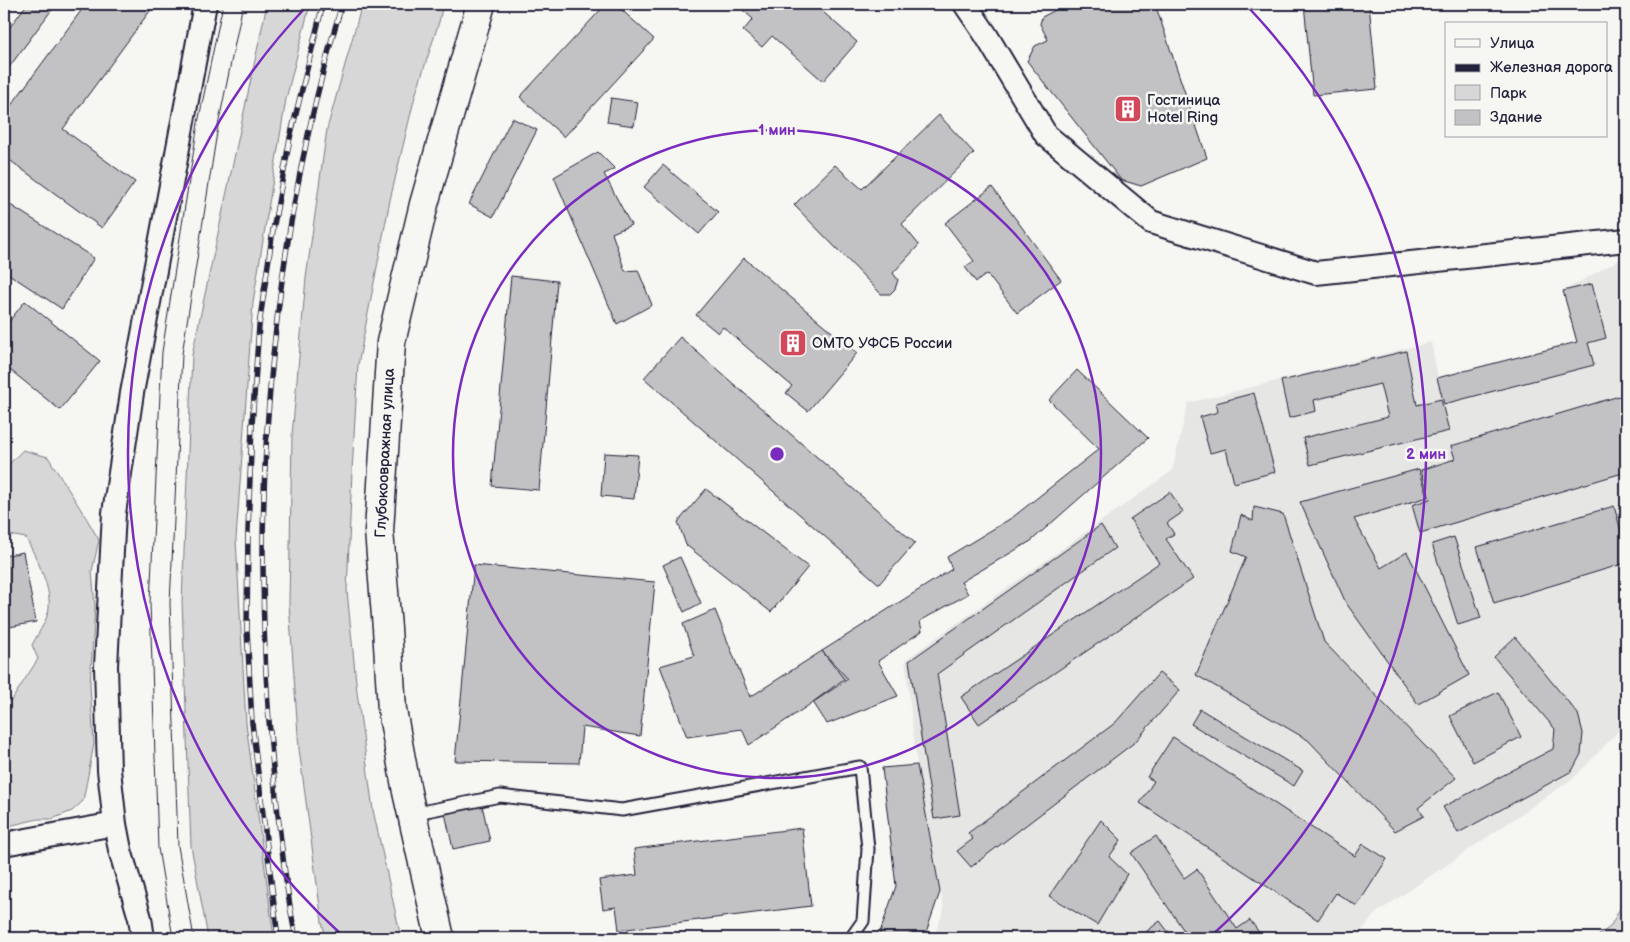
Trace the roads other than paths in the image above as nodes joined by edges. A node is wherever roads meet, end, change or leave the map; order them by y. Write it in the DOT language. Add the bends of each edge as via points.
graph roads {
  1 [pos="205,4"];
  2 [pos="480,4"];
  3 [pos="966,4"];
  4 [pos="1626,240"];
  5 [pos="412,814"];
  6 [pos="114,824"];
  7 [pos="4,844"];
  8 [pos="143,938"];
  9 [pos="440,938"];
  10 [pos="851,938"];
  1 -- 6 [label="street" via="132,392 114,513 106,666"];
  2 -- 5 [label="main road, Глубокоовражная улица" via="424,204 391,342 379,531 392,710"];
  3 -- 4 [label="street" via="1046,135 1151,222 1316,273"];
  5 -- 9 [label="main road, Глубокоовражная улица"];
  5 -- 10 [label="lane" via="500,796 622,810 860,767 868,849 863,921"];
  6 -- 7 [label="street"];
  6 -- 8 [label="street"];
}
